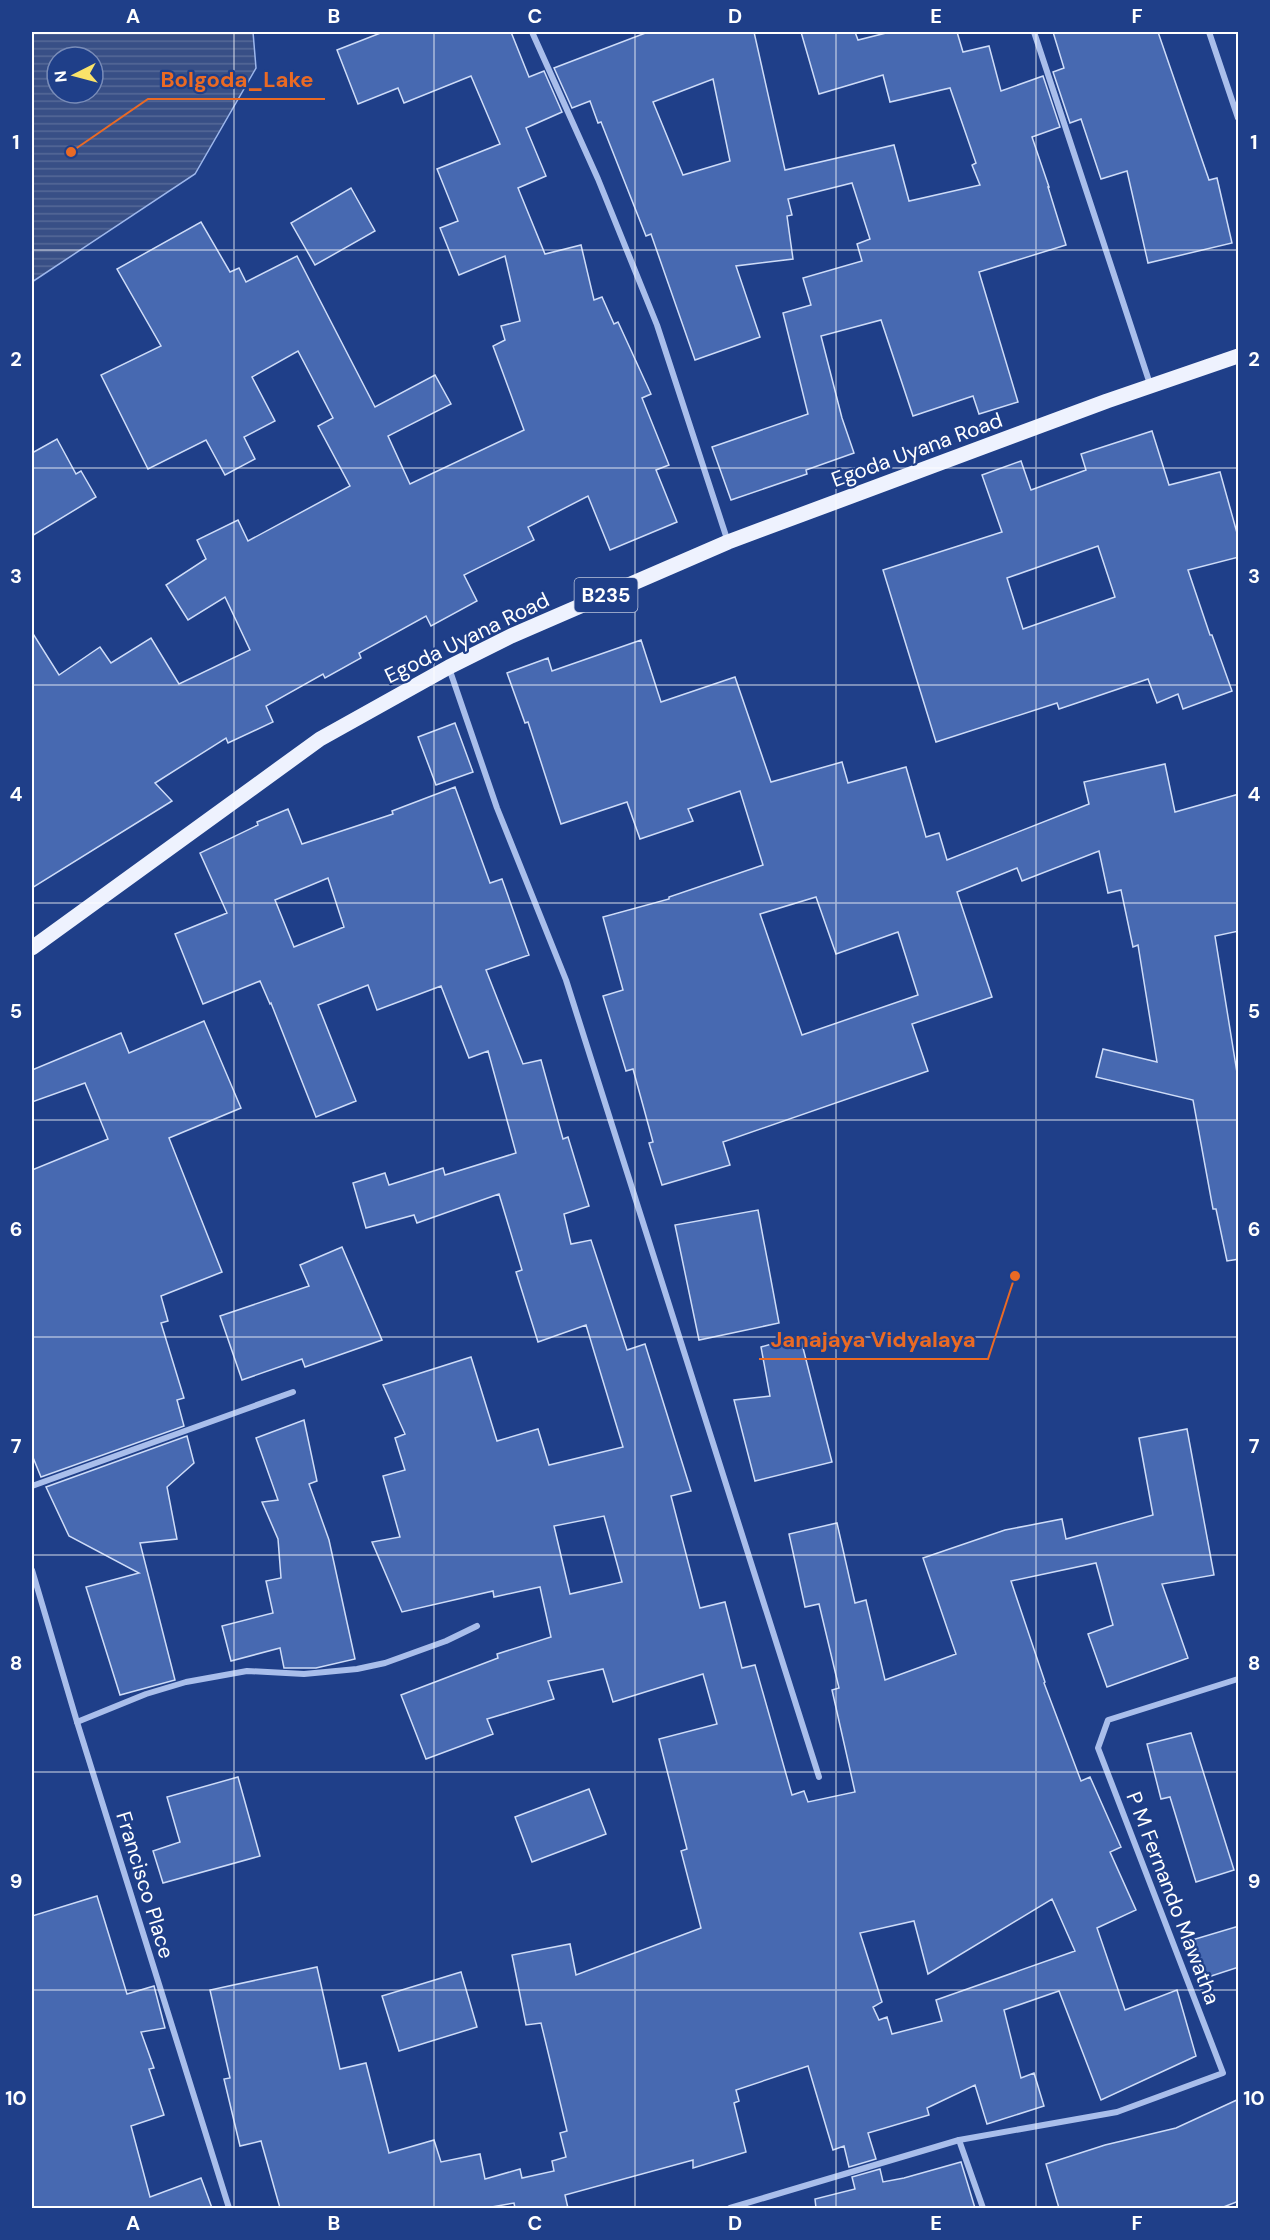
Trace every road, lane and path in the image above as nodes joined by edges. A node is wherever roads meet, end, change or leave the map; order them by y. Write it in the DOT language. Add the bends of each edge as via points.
graph roads {
  1 [pos="532,32"];
  2 [pos="1034,32"];
  3 [pos="1209,32"];
  4 [pos="1239,118"];
  5 [pos="1239,356"];
  6 [pos="1150,386"];
  7 [pos="729,542"];
  8 [pos="449,667"];
  9 [pos="32,948"];
  10 [pos="293,1392"];
  11 [pos="32,1486"];
  12 [pos="32,1570"];
  13 [pos="477,1626"];
  14 [pos="1239,1679"];
  15 [pos="77,1722"];
  16 [pos="819,1778"];
  17 [pos="959,2140"];
  18 [pos="229,2208"];
  19 [pos="730,2208"];
  20 [pos="983,2208"];
  1 -- 7 [label="street" via="598,179 657,325"];
  2 -- 6 [label="street"];
  3 -- 4 [label="street"];
  5 -- 6 [label="main road, Egoda Uyana Road / B235"];
  6 -- 7 [label="main road, Egoda Uyana Road / B235"];
  7 -- 8 [label="main road, Egoda Uyana Road / B235" via="511,636"];
  8 -- 9 [label="main road, Egoda Uyana Road / B235" via="320,739"];
  8 -- 16 [label="street" via="497,807 566,980"];
  10 -- 11 [label="street"];
  12 -- 15 [label="street, Francisco Place"];
  13 -- 15 [label="street" via="385,1663 304,1674 247,1671 196,1680 146,1694"];
  14 -- 17 [label="street, P M Fernando Mawatha" via="1108,1720 1098,1748 1223,2073 1117,2112"];
  15 -- 18 [label="street, Francisco Place"];
  17 -- 19 [label="street, P M Fernando Mawatha"];
  17 -- 20 [label="street"];
}
